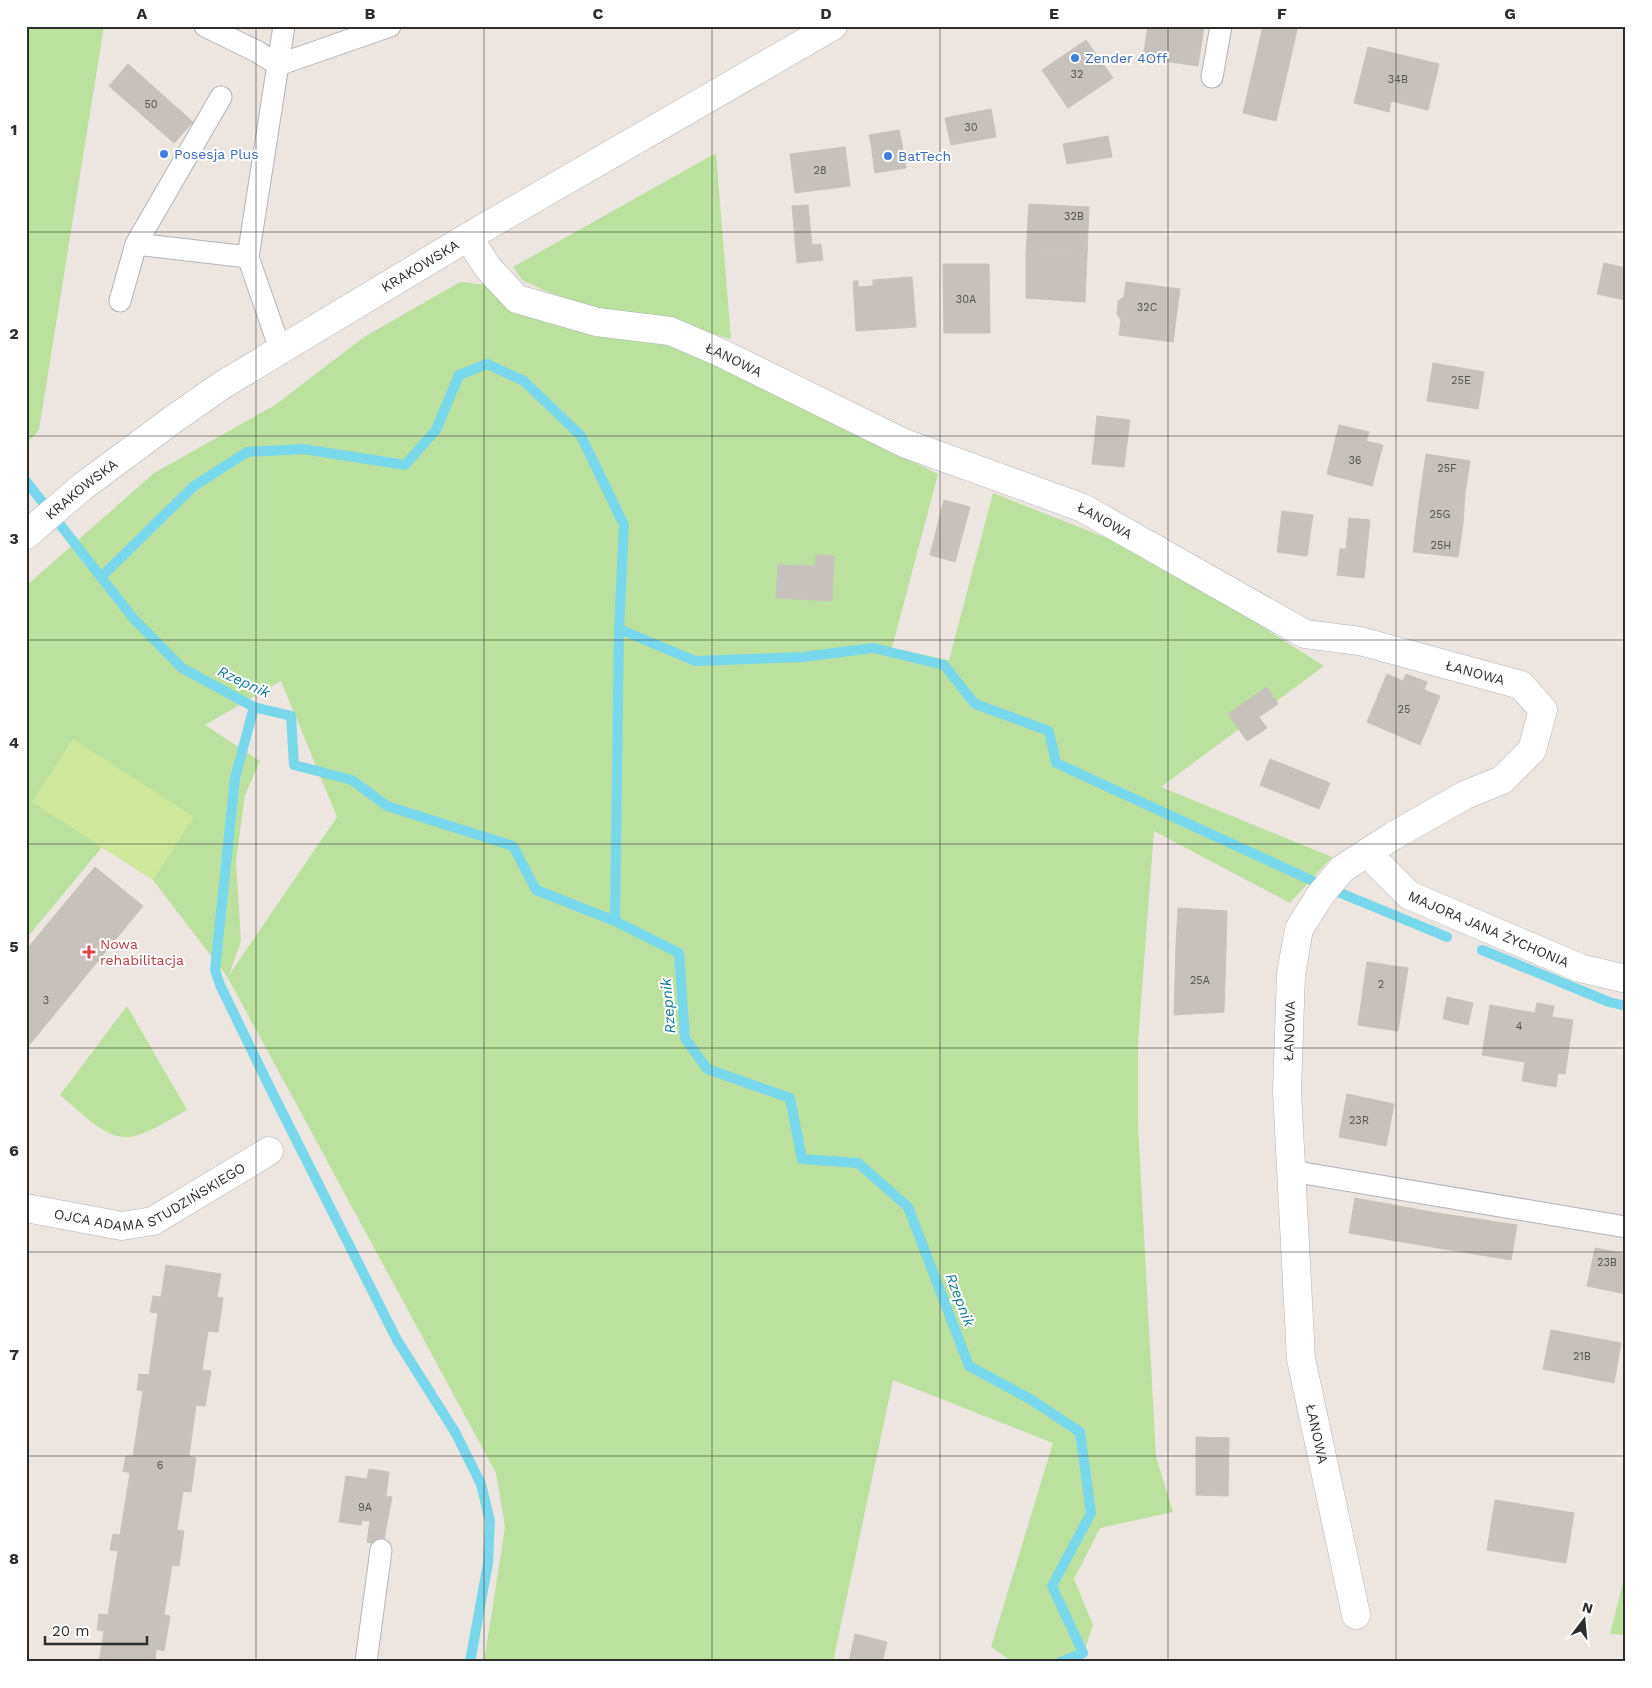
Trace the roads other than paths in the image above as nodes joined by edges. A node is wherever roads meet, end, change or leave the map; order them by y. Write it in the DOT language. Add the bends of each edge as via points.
graph roads {
  1 [pos="206,26"];
  2 [pos="284,26"];
  3 [pos="390,26"];
  4 [pos="833,26"];
  5 [pos="1221,26"];
  6 [pos="278,65"];
  7 [pos="1212,77"];
  8 [pos="221,97"];
  9 [pos="468,237"];
  10 [pos="136,244"];
  11 [pos="248,257"];
  12 [pos="120,301"];
  13 [pos="280,349"];
  14 [pos="26,535"];
  15 [pos="1367,853"];
  16 [pos="1626,979"];
  17 [pos="269,1151"];
  18 [pos="1291,1171"];
  19 [pos="26,1208"];
  20 [pos="1626,1227"];
  21 [pos="381,1550"];
  22 [pos="1356,1616"];
  23 [pos="366,1662"];
  1 -- 6 [label="lane"];
  2 -- 6 [label="lane"];
  3 -- 6 [label="lane"];
  4 -- 9 [label="street, KRAKOWSKA"];
  5 -- 7 [label="lane"];
  6 -- 11 [label="lane"];
  8 -- 10 [label="lane"];
  9 -- 13 [label="street, KRAKOWSKA"];
  9 -- 15 [label="street, ŁANOWA" via="488,269 517,299 597,322 670,331 904,443 1083,508 1304,634 1360,641 1521,685 1543,710 1532,750 1502,780 1465,795"];
  10 -- 11 [label="lane"];
  10 -- 12 [label="lane"];
  11 -- 13 [label="lane"];
  13 -- 14 [label="street, KRAKOWSKA" via="175,418 82,487"];
  15 -- 16 [label="street, MAJORA JANA ŻYCHONIA" via="1408,896 1580,968"];
  15 -- 18 [label="street, ŁANOWA" via="1342,868 1299,929 1291,974 1287,1091"];
  17 -- 19 [label="street, OJCA ADAMA STUDZIŃSKIEGO" via="153,1221 122,1226"];
  18 -- 20 [label="lane"];
  18 -- 22 [label="street, ŁANOWA" via="1301,1359"];
  21 -- 23 [label="lane"];
}
